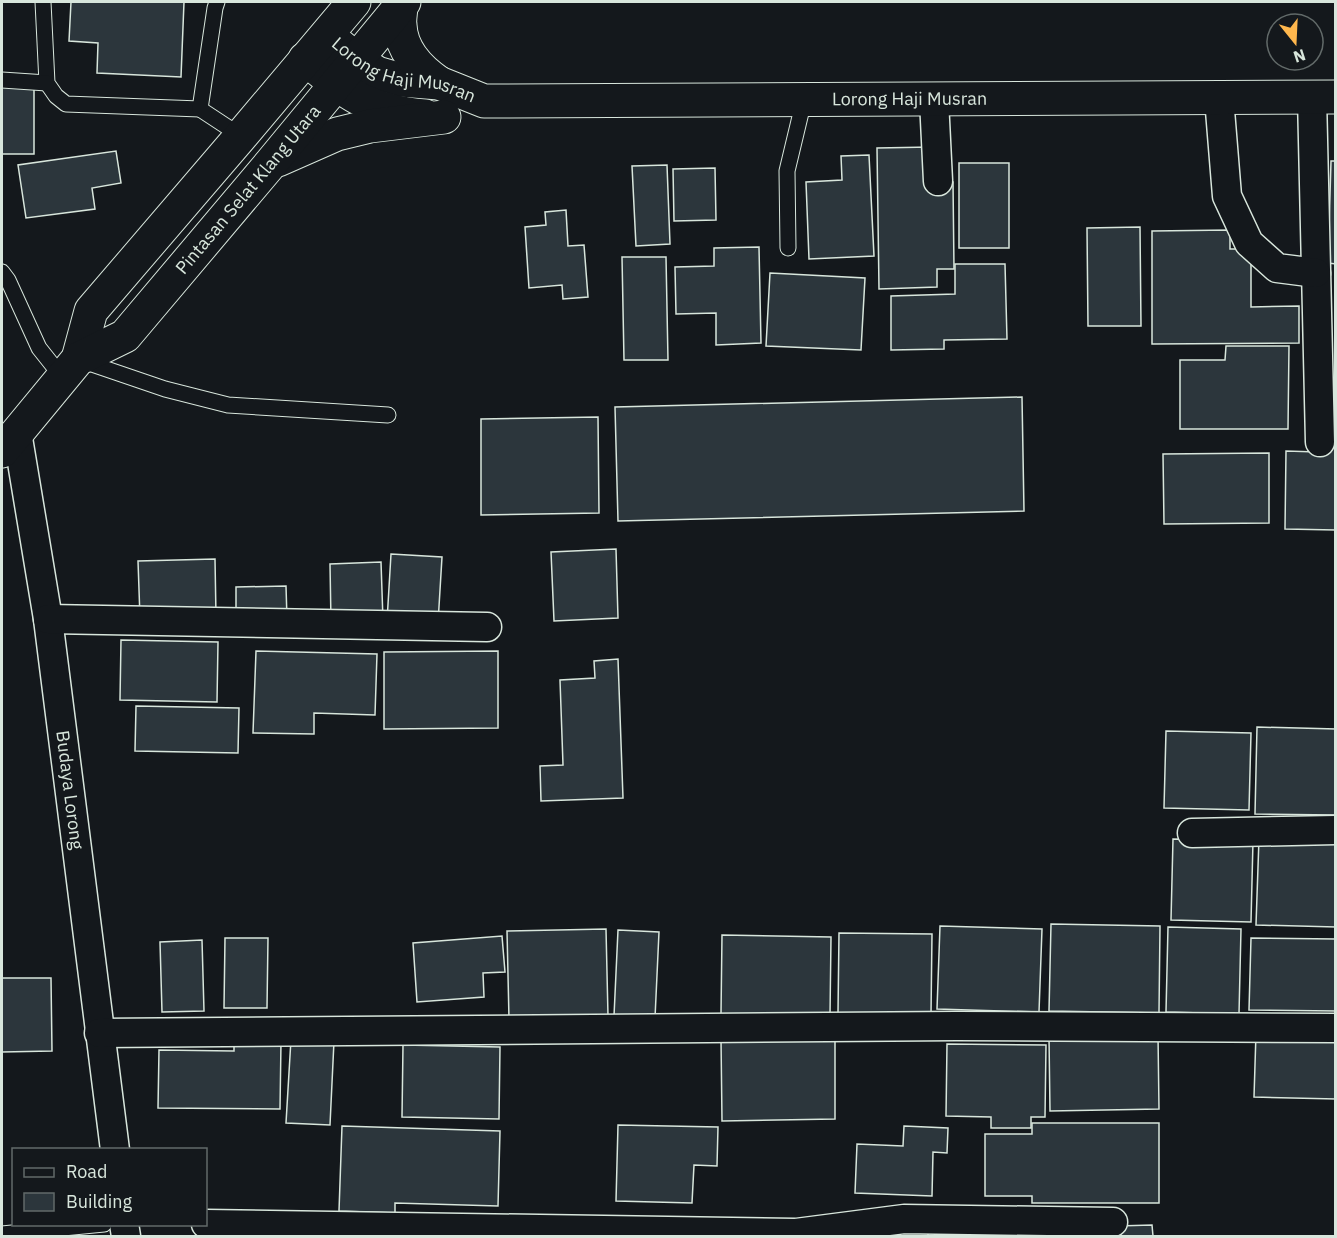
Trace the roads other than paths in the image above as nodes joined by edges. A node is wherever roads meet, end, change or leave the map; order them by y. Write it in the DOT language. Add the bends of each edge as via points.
graph roads {
  1 [pos="43,2"];
  2 [pos="217,2"];
  3 [pos="354,2"];
  4 [pos="403,3"];
  5 [pos="316,47"];
  6 [pos="347,71"];
  7 [pos="2,80"];
  8 [pos="47,83"];
  9 [pos="440,83"];
  10 [pos="1324,97"];
  11 [pos="1219,98"];
  12 [pos="804,100"];
  13 [pos="934,100"];
  14 [pos="484,101"];
  15 [pos="200,109"];
  16 [pos="444,117"];
  17 [pos="241,136"];
  18 [pos="271,163"];
  19 [pos="938,181"];
  20 [pos="788,248"];
  21 [pos="2,272"];
  22 [pos="1316,273"];
  23 [pos="70,368"];
  24 [pos="1327,378"];
  25 [pos="388,415"];
  26 [pos="9,441"];
  27 [pos="1320,442"];
  28 [pos="48,619"];
  29 [pos="487,627"];
  30 [pos="1335,830"];
  31 [pos="1192,833"];
  32 [pos="1335,1028"];
  33 [pos="99,1033"];
  34 [pos="115,1148"];
  35 [pos="1113,1222"];
  36 [pos="207,1224"];
  37 [pos="84,1226"];
  38 [pos="2,1234"];
  1 -- 8 [label="lane"];
  2 -- 15 [label="lane"];
  3 -- 5 [label="main road, Pintasan Selat Klang Utara"];
  4 -- 6 [label="main road, Pintasan Selat Klang Utara"];
  4 -- 9 [label="main road" via="399,26 406,48 425,74"];
  5 -- 6 [label="main road, Lorong Haji Musran"];
  5 -- 17 [label="main road, Pintasan Selat Klang Utara"];
  6 -- 9 [label="main road, Lorong Haji Musran"];
  6 -- 16 [label="main road, Lorong Haji Musran" via="358,98 387,110"];
  6 -- 18 [label="main road, Pintasan Selat Klang Utara"];
  7 -- 8 [label="lane"];
  8 -- 15 [label="lane" via="66,104"];
  9 -- 14 [label="main road, Lorong Haji Musran"];
  10 -- 11 [label="main road, Lorong Haji Musran"];
  10 -- 22 [label="street"];
  11 -- 13 [label="main road, Lorong Haji Musran"];
  11 -- 22 [label="street" via="1227,196 1249,243 1277,268"];
  12 -- 13 [label="main road, Lorong Haji Musran"];
  12 -- 14 [label="main road, Lorong Haji Musran"];
  12 -- 20 [label="lane" via="787,171"];
  13 -- 19 [label="street"];
  14 -- 16 [label="main road, Lorong Haji Musran"];
  15 -- 17 [label="lane"];
  16 -- 18 [label="main road" via="337,134"];
  17 -- 23 [label="main road, Pintasan Selat Klang Utara" via="91,310"];
  18 -- 23 [label="main road, Pintasan Selat Klang Utara" via="125,336"];
  21 -- 23 [label="lane" via="39,348"];
  22 -- 24 [label="street"];
  23 -- 25 [label="lane" via="228,405"];
  23 -- 26 [label="main road, Pintasan Selat Klang Utara"];
  24 -- 27 [label="street"];
  26 -- 28 [label="street, Budaya Lorong"];
  28 -- 29 [label="street"];
  28 -- 33 [label="street, Budaya Lorong"];
  30 -- 31 [label="street"];
  32 -- 33 [label="street" via="944,1026"];
  33 -- 34 [label="street, Budaya Lorong"];
  35 -- 36 [label="street" via="904,1219 796,1233"];
  37 -- 38 [label="lane"];
}
